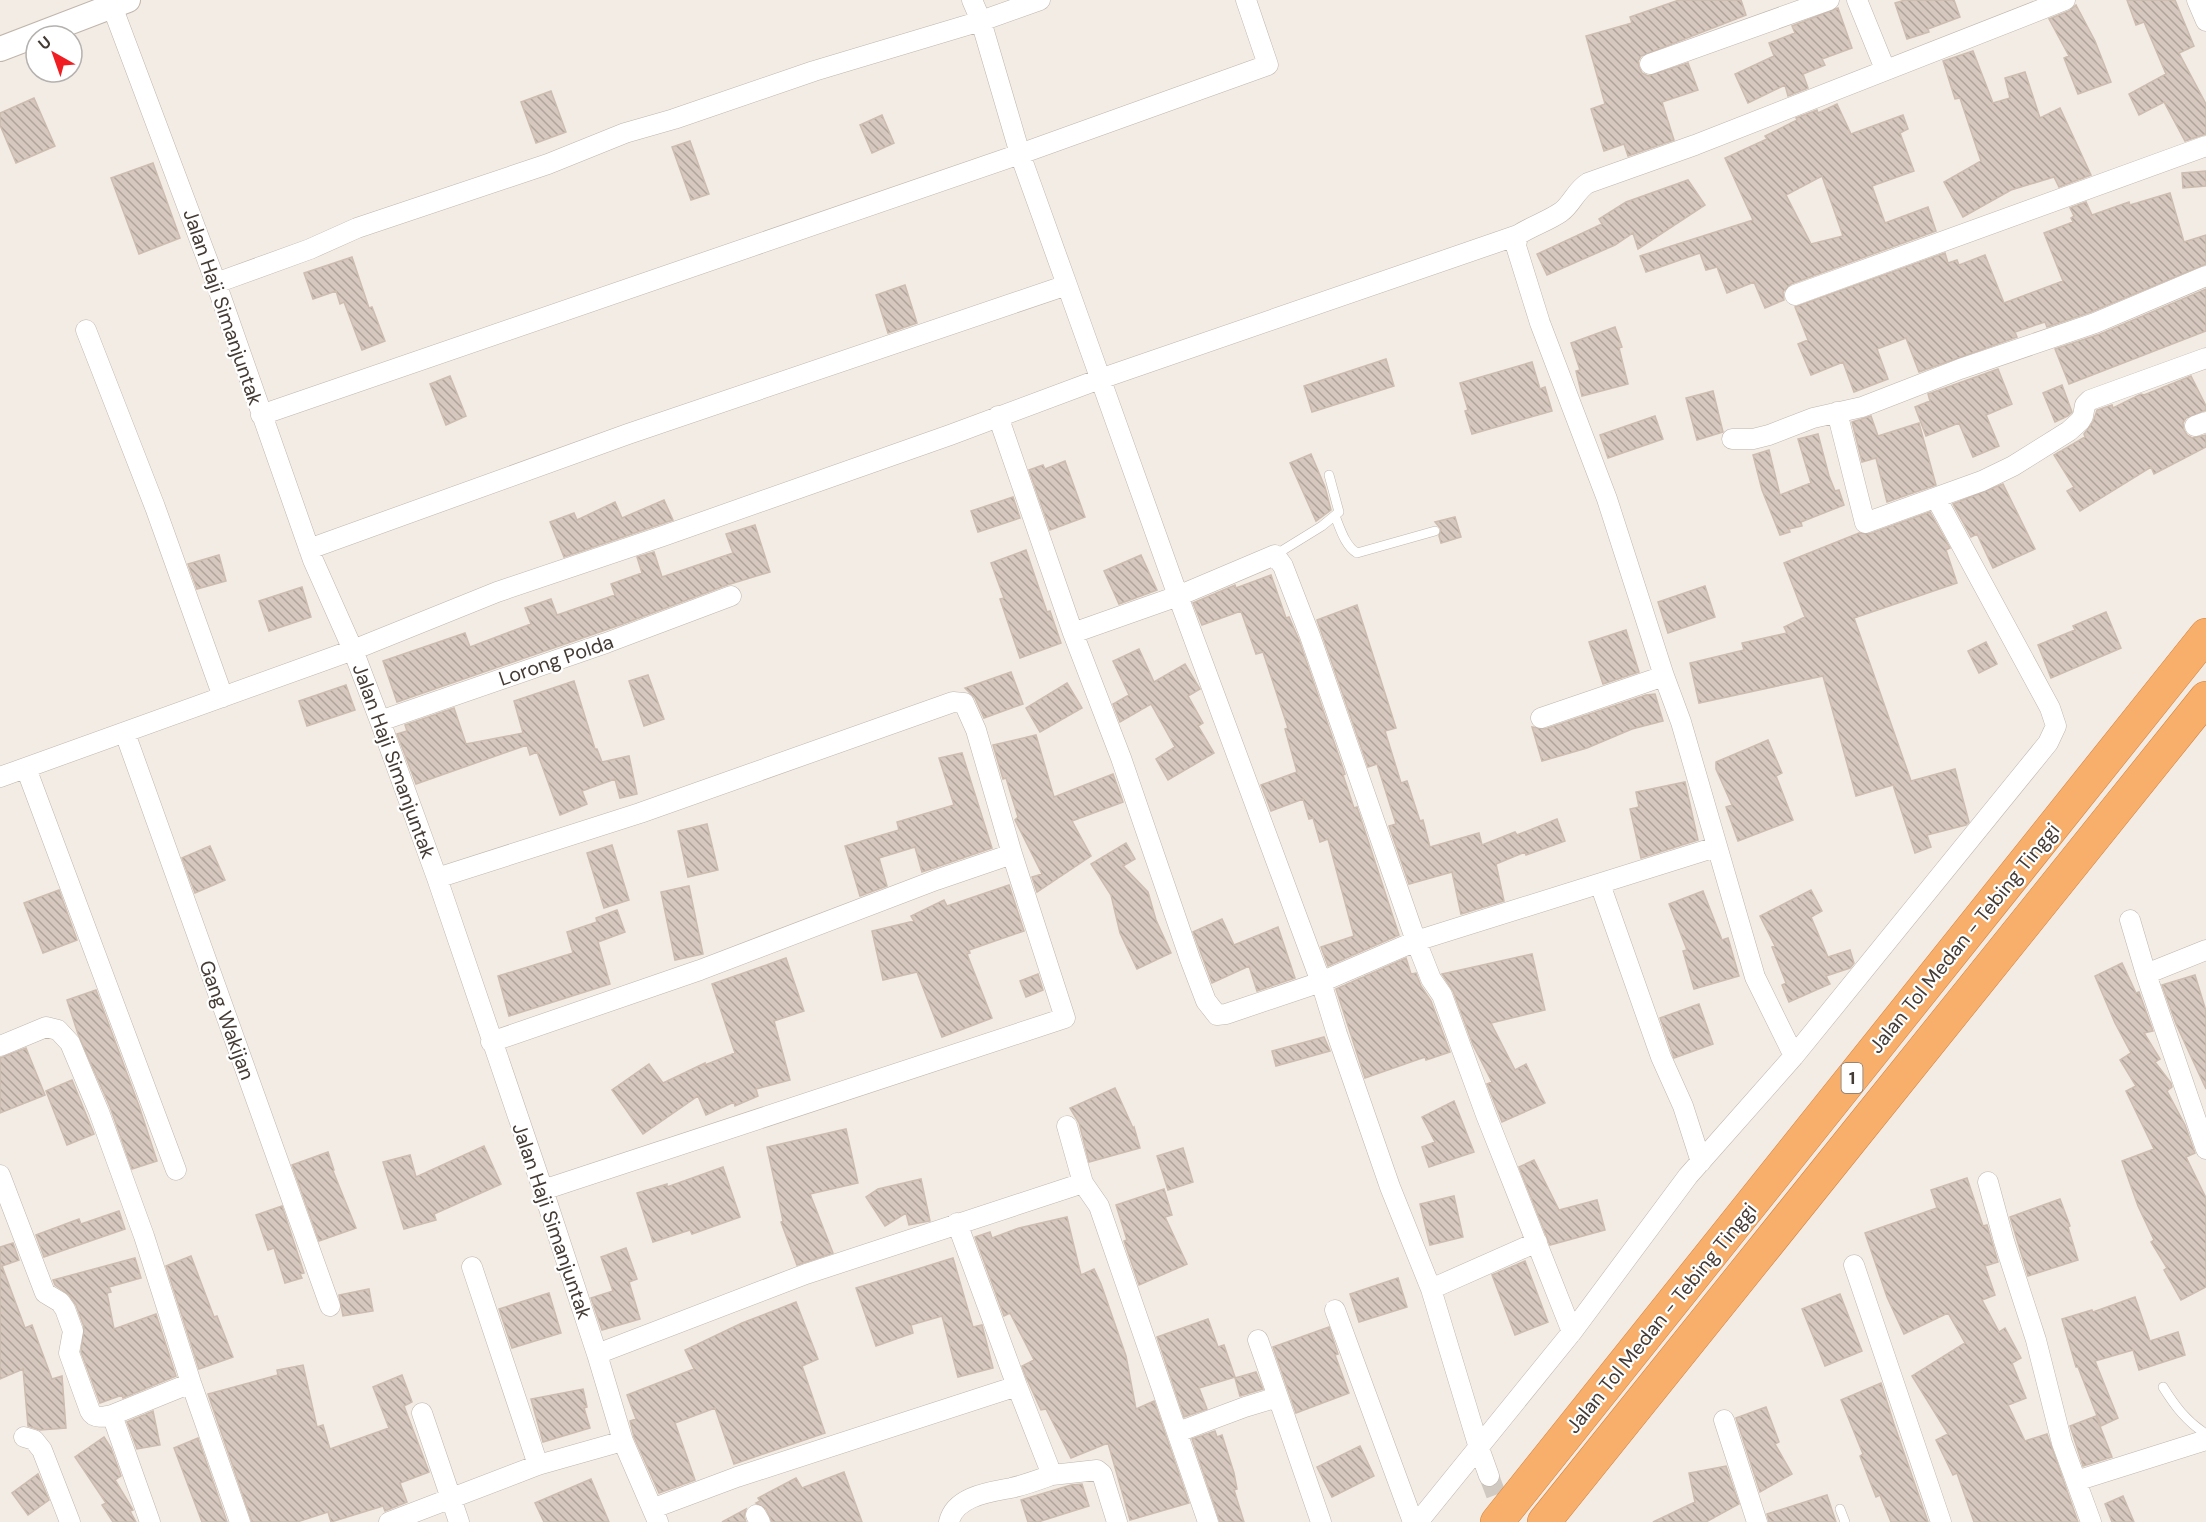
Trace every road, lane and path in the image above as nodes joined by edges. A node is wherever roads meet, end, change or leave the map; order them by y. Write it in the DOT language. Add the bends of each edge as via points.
graph roads {
  1 [pos="972,0"];
  2 [pos="1040,0"];
  3 [pos="1246,0"];
  4 [pos="1829,0"];
  5 [pos="1857,0"];
  6 [pos="2065,0"];
  7 [pos="2198,0"];
  8 [pos="117,2"];
  9 [pos="981,21"];
  10 [pos="2206,21"];
  11 [pos="2,44"];
  12 [pos="1650,64"];
  13 [pos="1885,69"];
  14 [pos="2206,146"];
  15 [pos="1020,154"];
  16 [pos="1518,235"];
  17 [pos="2206,276"];
  18 [pos="216,283"];
  19 [pos="1066,285"];
  20 [pos="1795,295"];
  21 [pos="86,330"];
  22 [pos="2206,358"];
  23 [pos="1100,379"];
  24 [pos="1837,412"];
  25 [pos="261,415"];
  26 [pos="998,416"];
  27 [pos="1732,439"];
  28 [pos="1329,475"];
  29 [pos="1936,498"];
  30 [pos="1335,516"];
  31 [pos="1435,531"];
  32 [pos="309,549"];
  33 [pos="1275,555"];
  34 [pos="731,596"];
  35 [pos="1178,596"];
  36 [pos="1073,633"];
  37 [pos="2206,635"];
  38 [pos="353,650"];
  39 [pos="1664,676"];
  40 [pos="223,697"];
  41 [pos="2206,698"];
  42 [pos="1541,718"];
  43 [pos="380,721"];
  44 [pos="125,733"];
  45 [pos="26,768"];
  46 [pos="0,777"];
  47 [pos="1716,847"];
  48 [pos="1011,854"];
  49 [pos="437,878"];
  50 [pos="1599,884"];
  51 [pos="2130,920"];
  52 [pos="1416,941"];
  53 [pos="2206,950"];
  54 [pos="2146,974"];
  55 [pos="1321,982"];
  56 [pos="491,1042"];
  57 [pos="0,1046"];
  58 [pos="1794,1056"];
  59 [pos="1067,1126"];
  60 [pos="2206,1149"];
  61 [pos="1701,1162"];
  62 [pos="176,1170"];
  63 [pos="0,1175"];
  64 [pos="1988,1182"];
  65 [pos="1083,1183"];
  66 [pos="543,1190"];
  67 [pos="957,1224"];
  68 [pos="1537,1242"];
  69 [pos="1854,1265"];
  70 [pos="472,1267"];
  71 [pos="1431,1289"];
  72 [pos="330,1306"];
  73 [pos="1335,1310"];
  74 [pos="1572,1332"];
  75 [pos="1258,1340"];
  76 [pos="597,1354"];
  77 [pos="191,1383"];
  78 [pos="1017,1386"];
  79 [pos="2163,1387"];
  80 [pos="1278,1397"];
  81 [pos="422,1413"];
  82 [pos="112,1415"];
  83 [pos="1724,1420"];
  84 [pos="1178,1432"];
  85 [pos="2206,1434"];
  86 [pos="24,1437"];
  87 [pos="2206,1440"];
  88 [pos="623,1441"];
  89 [pos="1479,1448"];
  90 [pos="538,1465"];
  91 [pos="1052,1475"];
  92 [pos="1489,1476"];
  93 [pos="2076,1481"];
  94 [pos="451,1498"];
  95 [pos="1840,1509"];
  96 [pos="656,1515"];
  97 [pos="70,1522"];
  98 [pos="150,1522"];
  99 [pos="240,1522"];
  100 [pos="389,1522"];
  101 [pos="459,1522"];
  102 [pos="950,1522"];
  103 [pos="1117,1522"];
  104 [pos="1208,1522"];
  105 [pos="1321,1522"];
  106 [pos="1415,1522"];
  107 [pos="1497,1522"];
  108 [pos="1544,1522"];
  109 [pos="1756,1522"];
  110 [pos="1845,1522"];
  111 [pos="1941,1522"];
  112 [pos="2091,1522"];
  1 -- 9 [label="street"];
  2 -- 9 [label="street"];
  3 -- 15 [label="street" via="1268,65"];
  4 -- 12 [label="street"];
  5 -- 13 [label="street"];
  6 -- 13 [label="street"];
  7 -- 10 [label="street"];
  8 -- 11 [label="street"];
  8 -- 18 [label="street, Jalan Haji Simanjuntak"];
  9 -- 15 [label="street"];
  9 -- 18 [label="street" via="625,133 548,164 357,228"];
  13 -- 16 [label="street" via="1582,186 1563,210"];
  14 -- 20 [label="street"];
  15 -- 19 [label="street"];
  15 -- 25 [label="street"];
  16 -- 23 [label="street"];
  16 -- 39 [label="street" via="1516,246 1540,323 1607,499"];
  17 -- 24 [label="street" via="2096,323"];
  18 -- 25 [label="street, Jalan Haji Simanjuntak"];
  19 -- 23 [label="street"];
  19 -- 32 [label="street" via="628,434"];
  21 -- 40 [label="street"];
  22 -- 29 [label="street" via="2090,400 2080,422 2069,431 2001,472"];
  23 -- 26 [label="street"];
  23 -- 35 [label="street"];
  24 -- 27 [label="street" via="1769,435"];
  24 -- 29 [label="street" via="1865,524"];
  25 -- 32 [label="street, Jalan Haji Simanjuntak"];
  26 -- 36 [label="street"];
  26 -- 38 [label="street" via="497,592"];
  28 -- 30 [label="lane" via="1339,512"];
  29 -- 58 [label="street" via="2050,708 2056,726 2048,743"];
  30 -- 31 [label="lane" via="1357,553"];
  30 -- 33 [label="lane"];
  32 -- 38 [label="street, Jalan Haji Simanjuntak"];
  33 -- 35 [label="street"];
  33 -- 52 [label="street" via="1310,636"];
  34 -- 43 [label="street, Lorong Polda"];
  35 -- 36 [label="street"];
  35 -- 55 [label="street"];
  36 -- 55 [label="street" via="1122,758 1206,1001 1217,1015 1226,1014"];
  37 -- 107 [label="highway, Jalan Tol Medan - Tebing Tinggi / 1"];
  38 -- 40 [label="street"];
  38 -- 43 [label="street, Jalan Haji Simanjuntak"];
  39 -- 42 [label="street"];
  39 -- 47 [label="street"];
  40 -- 44 [label="street"];
  41 -- 108 [label="highway, Jalan Tol Medan - Tebing Tinggi / 1"];
  43 -- 49 [label="street, Jalan Haji Simanjuntak"];
  44 -- 45 [label="street"];
  44 -- 72 [label="street, Gang Wakijan"];
  45 -- 46 [label="street"];
  45 -- 62 [label="street"];
  47 -- 50 [label="street"];
  47 -- 58 [label="street" via="1755,977"];
  48 -- 49 [label="street" via="976,730 964,703 953,702 640,813"];
  48 -- 56 [label="street" via="700,970"];
  48 -- 66 [label="street" via="1065,1018"];
  49 -- 56 [label="street, Jalan Haji Simanjuntak"];
  50 -- 52 [label="street"];
  50 -- 61 [label="street"];
  51 -- 54 [label="street"];
  52 -- 55 [label="street"];
  52 -- 68 [label="street" via="1442,995"];
  53 -- 54 [label="street"];
  54 -- 60 [label="street"];
  55 -- 71 [label="street" via="1390,1187"];
  56 -- 66 [label="street, Jalan Haji Simanjuntak"];
  57 -- 77 [label="street" via="46,1028 58,1030 70,1043 144,1236"];
  58 -- 61 [label="street"];
  59 -- 65 [label="street"];
  61 -- 74 [label="street"];
  63 -- 82 [label="street" via="45,1293 65,1309 73,1331 69,1353 91,1414"];
  64 -- 93 [label="street"];
  65 -- 67 [label="street"];
  65 -- 84 [label="street" via="1099,1206"];
  66 -- 76 [label="street, Jalan Haji Simanjuntak"];
  67 -- 76 [label="street" via="806,1274"];
  67 -- 78 [label="street"];
  68 -- 71 [label="street"];
  68 -- 74 [label="street"];
  69 -- 111 [label="street"];
  70 -- 90 [label="street"];
  71 -- 89 [label="street"];
  73 -- 106 [label="street"];
  74 -- 89 [label="street"];
  75 -- 80 [label="street"];
  76 -- 88 [label="street, Jalan Haji Simanjuntak"];
  77 -- 82 [label="street"];
  77 -- 99 [label="street"];
  78 -- 91 [label="street"];
  78 -- 96 [label="street" via="737,1477"];
  79 -- 85 [label="lane" via="2179,1411"];
  80 -- 84 [label="street"];
  80 -- 105 [label="street"];
  81 -- 94 [label="street"];
  82 -- 98 [label="street"];
  83 -- 109 [label="street"];
  84 -- 104 [label="street"];
  86 -- 97 [label="street" via="34,1440 42,1450"];
  87 -- 93 [label="street"];
  88 -- 90 [label="street"];
  88 -- 96 [label="street, Jalan Haji Simanjuntak"];
  89 -- 92 [label="street"];
  89 -- 106 [label="street"];
  90 -- 94 [label="street"];
  91 -- 102 [label="street" via="979,1495 959,1506 951,1514"];
  91 -- 103 [label="street" via="1096,1470 1102,1474"];
  93 -- 112 [label="street"];
  94 -- 100 [label="street"];
  94 -- 101 [label="street"];
  95 -- 110 [label="lane"];
}
